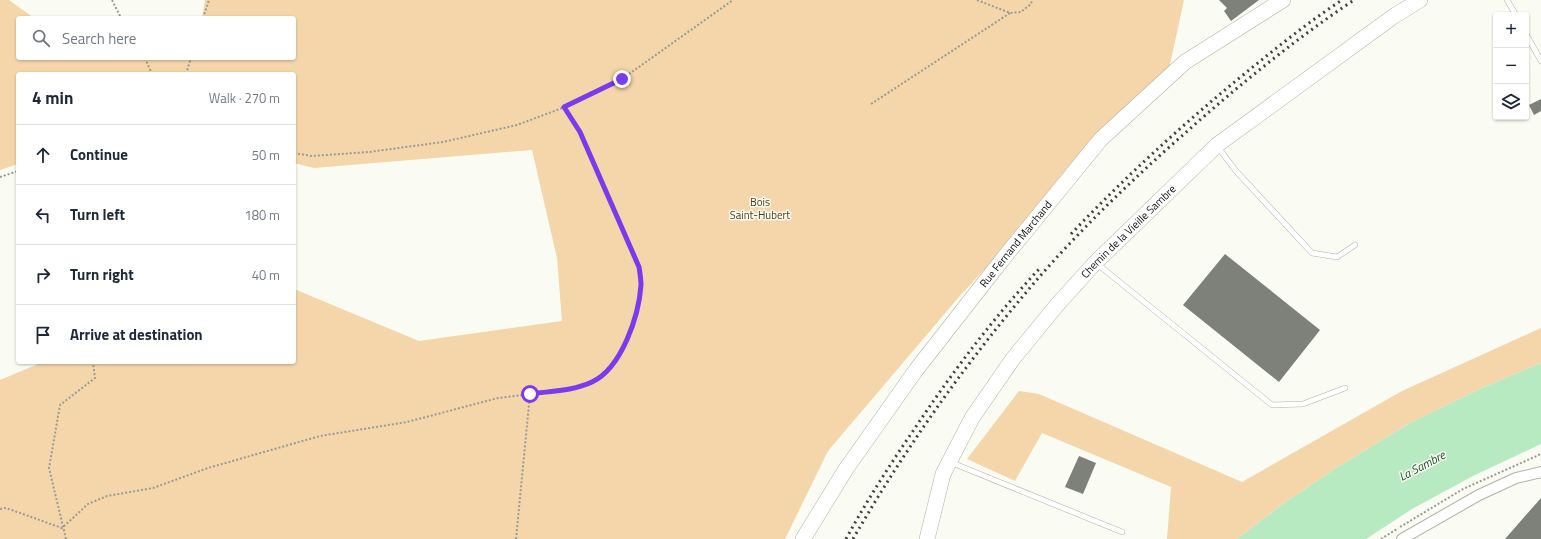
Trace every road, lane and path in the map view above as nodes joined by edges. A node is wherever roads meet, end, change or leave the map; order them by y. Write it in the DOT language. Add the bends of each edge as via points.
graph roads {
  1 [pos="112,0"];
  2 [pos="209,0"];
  3 [pos="733,0"];
  4 [pos="977,0"];
  5 [pos="1032,0"];
  6 [pos="1283,0"];
  7 [pos="1420,0"];
  8 [pos="1507,0"];
  9 [pos="1514,12"];
  10 [pos="1010,13"];
  11 [pos="120,16"];
  12 [pos="204,16"];
  13 [pos="1529,39"];
  14 [pos="146,60"];
  15 [pos="190,60"];
  16 [pos="1541,60"];
  17 [pos="151,72"];
  18 [pos="187,72"];
  19 [pos="871,104"];
  20 [pos="564,107"];
  21 [pos="1217,145"];
  22 [pos="296,153"];
  23 [pos="16,172"];
  24 [pos="0,177"];
  25 [pos="1355,245"];
  26 [pos="1095,262"];
  27 [pos="93,364"];
  28 [pos="1345,388"];
  29 [pos="530,394"];
  30 [pos="1541,454"];
  31 [pos="949,462"];
  32 [pos="1512,466"];
  33 [pos="1541,472"];
  34 [pos="0,509"];
  35 [pos="62,528"];
  36 [pos="1122,532"];
  37 [pos="66,539"];
  38 [pos="516,539"];
  39 [pos="803,539"];
  40 [pos="926,539"];
  41 [pos="1402,539"];
  1 -- 11 [label="path"];
  2 -- 12 [label="path"];
  3 -- 20 [label="path" via="622,79"];
  4 -- 10 [label="path"];
  5 -- 10 [label="path" via="1022,12"];
  6 -- 39 [label="street, Rue Fernand Marchand" via="1185,62 1101,139 916,370 846,469"];
  7 -- 21 [label="street, Chemin de la Vieille Sambre" via="1394,16"];
  8 -- 9 [label="lane"];
  10 -- 19 [label="path"];
  13 -- 16 [label="lane"];
  14 -- 17 [label="path"];
  15 -- 18 [label="path"];
  20 -- 22 [label="path" via="517,125 443,142 369,152 312,156"];
  20 -- 29 [label="path" via="580,132 639,267 640,300 627,341 605,374 593,382 571,389"];
  21 -- 25 [label="lane" via="1236,171 1312,253 1337,257"];
  21 -- 26 [label="street, Chemin de la Vieille Sambre"];
  23 -- 24 [label="path"];
  26 -- 28 [label="lane" via="1272,405 1303,404"];
  26 -- 31 [label="street, Chemin de la Vieille Sambre" via="1012,360 972,418"];
  27 -- 35 [label="path" via="95,378 60,405 49,468"];
  29 -- 35 [label="path" via="498,398 407,422 320,436 208,468 153,488 107,496 88,504"];
  29 -- 38 [label="path"];
  30 -- 32 [label="path"];
  31 -- 36 [label="lane"];
  31 -- 40 [label="street, Chemin de la Vieille Sambre" via="943,474"];
  33 -- 41 [label="street" via="1516,478 1479,495"];
  34 -- 35 [label="path" via="6,508"];
  35 -- 37 [label="path"];
}
